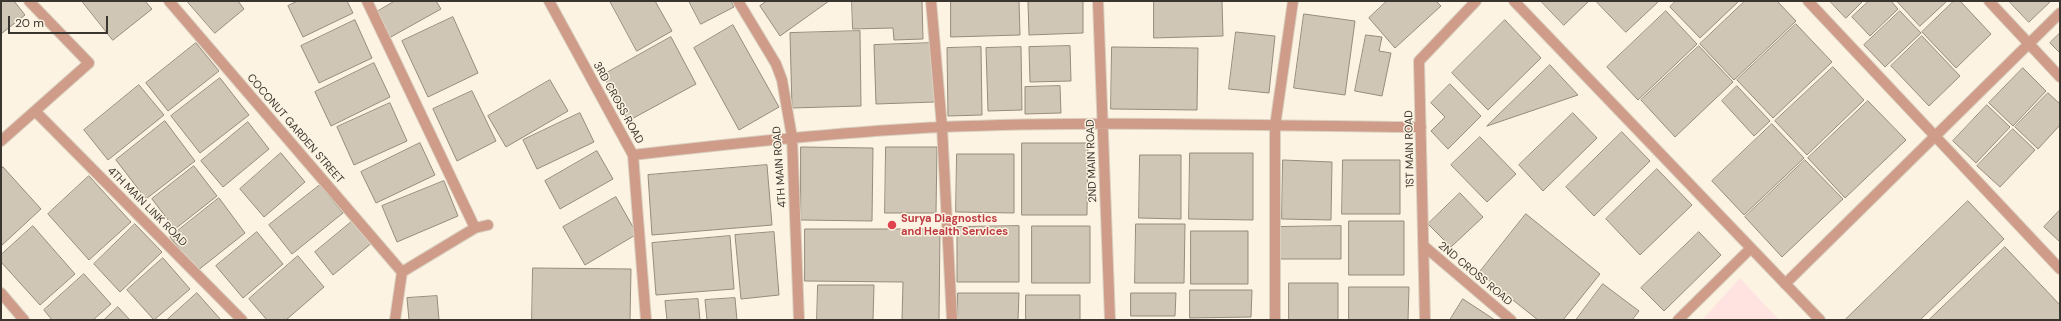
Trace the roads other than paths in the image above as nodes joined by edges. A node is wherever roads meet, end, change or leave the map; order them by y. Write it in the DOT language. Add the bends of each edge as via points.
graph roads {
  1 [pos="29,1"];
  2 [pos="169,1"];
  3 [pos="367,1"];
  4 [pos="549,1"];
  5 [pos="738,1"];
  6 [pos="931,1"];
  7 [pos="1098,1"];
  8 [pos="1293,1"];
  9 [pos="1476,1"];
  10 [pos="1514,1"];
  11 [pos="1808,1"];
  12 [pos="1989,1"];
  13 [pos="2060,13"];
  14 [pos="2028,43"];
  15 [pos="2060,77"];
  16 [pos="35,111"];
  17 [pos="1102,124"];
  18 [pos="1274,126"];
  19 [pos="942,127"];
  20 [pos="1421,127"];
  21 [pos="1936,136"];
  22 [pos="792,137"];
  23 [pos="1,141"];
  24 [pos="633,155"];
  25 [pos="488,225"];
  26 [pos="475,228"];
  27 [pos="1424,246"];
  28 [pos="1750,249"];
  29 [pos="2060,269"];
  30 [pos="402,272"];
  31 [pos="1785,284"];
  32 [pos="1,293"];
  33 [pos="19,318"];
  34 [pos="242,320"];
  35 [pos="395,320"];
  36 [pos="646,320"];
  37 [pos="799,320"];
  38 [pos="952,320"];
  39 [pos="1110,320"];
  40 [pos="1275,320"];
  41 [pos="1425,320"];
  42 [pos="1511,320"];
  43 [pos="1678,320"];
  44 [pos="1820,320"];
  1 -- 16 [label="street" via="88,63"];
  2 -- 30 [label="street, COCONUT GARDEN STREET"];
  3 -- 26 [label="street"];
  4 -- 24 [label="street, 3RD CROSS ROAD"];
  5 -- 22 [label="street, 4TH MAIN ROAD" via="776,64 782,80"];
  6 -- 19 [label="street"];
  7 -- 17 [label="street, 2ND MAIN ROAD"];
  8 -- 18 [label="street"];
  9 -- 20 [label="street, 1ST MAIN ROAD" via="1419,61"];
  10 -- 28 [label="street"];
  11 -- 21 [label="street"];
  12 -- 14 [label="street"];
  13 -- 14 [label="street"];
  14 -- 15 [label="street"];
  14 -- 21 [label="street"];
  16 -- 23 [label="street"];
  16 -- 34 [label="street, 4TH MAIN LINK ROAD"];
  17 -- 18 [label="street"];
  17 -- 19 [label="street"];
  17 -- 39 [label="street, 2ND MAIN ROAD"];
  18 -- 20 [label="street"];
  18 -- 40 [label="street"];
  19 -- 22 [label="street"];
  19 -- 38 [label="street"];
  20 -- 27 [label="street, 1ST MAIN ROAD"];
  21 -- 29 [label="street"];
  21 -- 31 [label="street"];
  22 -- 24 [label="street"];
  22 -- 37 [label="street, 4TH MAIN ROAD"];
  24 -- 36 [label="street, 3RD CROSS ROAD"];
  25 -- 26 [label="street"];
  26 -- 30 [label="street"];
  27 -- 41 [label="street, 1ST MAIN ROAD"];
  27 -- 42 [label="street, 2ND CROSS ROAD"];
  28 -- 31 [label="street"];
  28 -- 43 [label="street"];
  30 -- 35 [label="street"];
  31 -- 44 [label="street"];
  32 -- 33 [label="street"];
}
